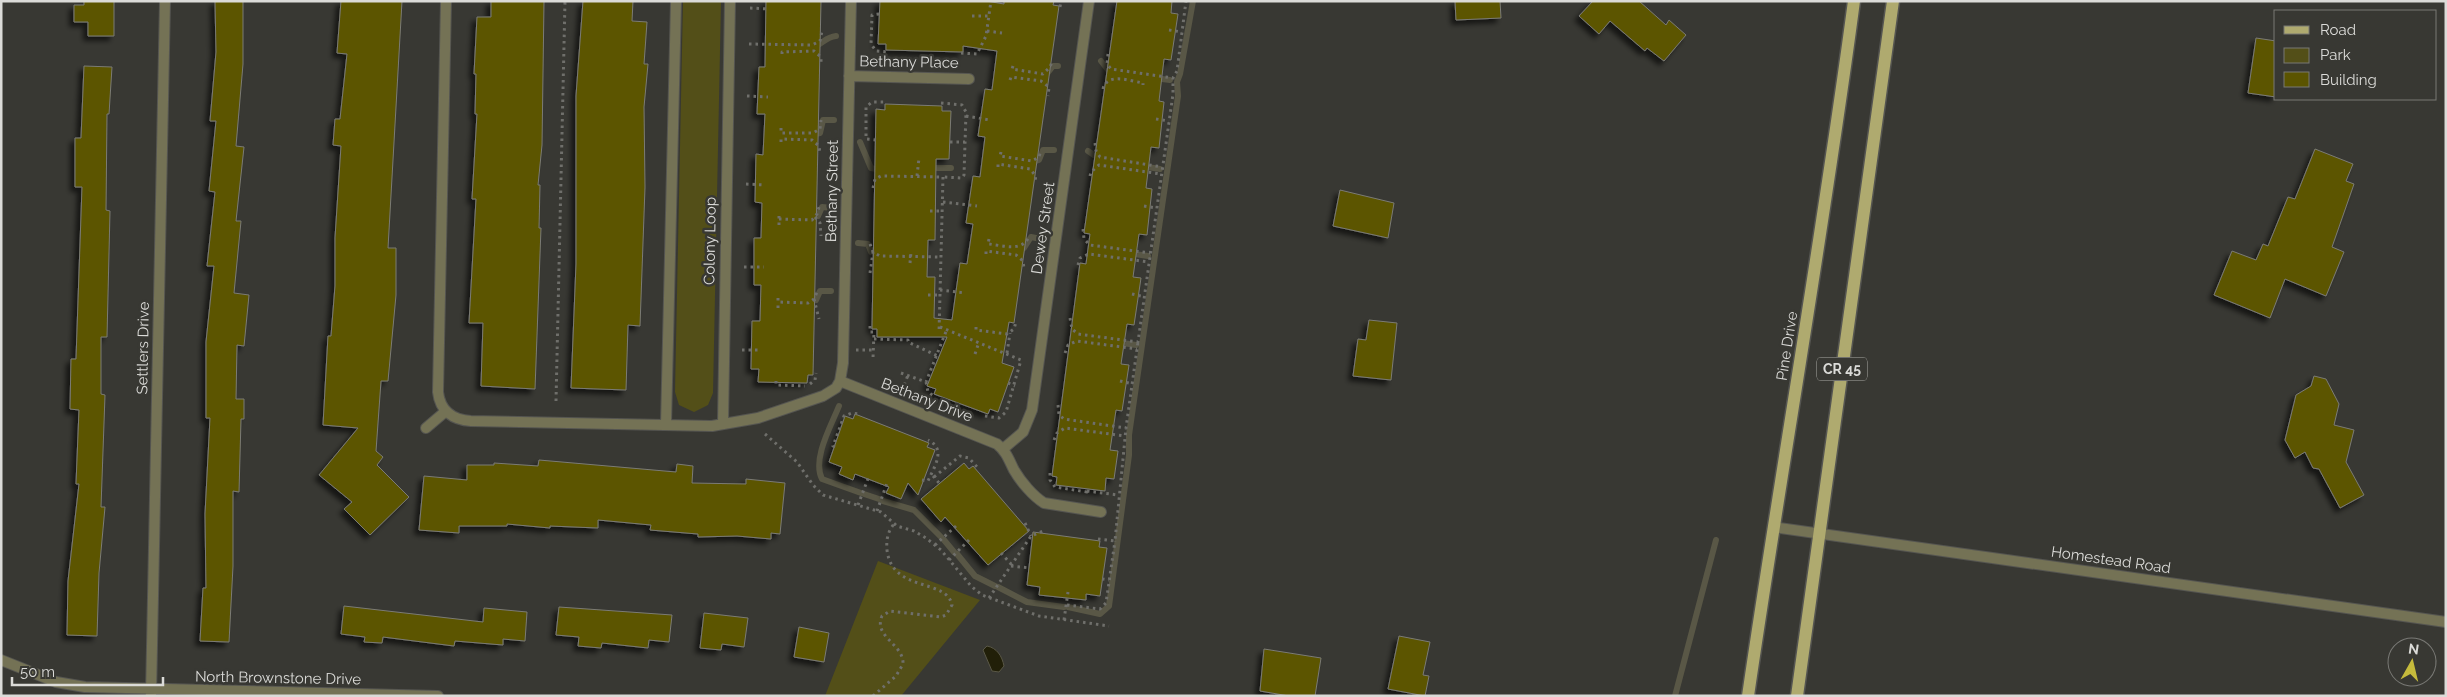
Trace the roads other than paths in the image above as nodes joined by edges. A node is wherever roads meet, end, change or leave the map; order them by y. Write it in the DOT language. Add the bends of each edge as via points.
graph roads {
  1 [pos="165,1"];
  2 [pos="446,1"];
  3 [pos="676,1"];
  4 [pos="730,1"];
  5 [pos="850,1"];
  6 [pos="1089,1"];
  7 [pos="1854,1"];
  8 [pos="1892,1"];
  9 [pos="849,76"];
  10 [pos="969,79"];
  11 [pos="840,381"];
  12 [pos="446,411"];
  13 [pos="723,424"];
  14 [pos="666,425"];
  15 [pos="426,428"];
  16 [pos="1003,449"];
  17 [pos="1101,512"];
  18 [pos="1773,528"];
  19 [pos="1819,534"];
  20 [pos="2446,622"];
  21 [pos="1,660"];
  22 [pos="151,693"];
  23 [pos="438,696"];
  24 [pos="1748,696"];
  25 [pos="1797,696"];
  1 -- 22 [label="street, Settlers Drive"];
  2 -- 12 [label="street" via="438,385 438,399"];
  3 -- 14 [label="street"];
  4 -- 13 [label="street, Colony Loop"];
  5 -- 9 [label="street, Bethany Street"];
  6 -- 16 [label="street, Dewey Street" via="1032,410 1023,432"];
  7 -- 18 [label="main road, Pine Drive / CR 45" via="1818,253"];
  8 -- 19 [label="main road, CR 45"];
  9 -- 10 [label="street, Bethany Place"];
  9 -- 11 [label="street, Bethany Street"];
  11 -- 13 [label="street" via="836,388 823,396 758,418"];
  11 -- 16 [label="street, Bethany Drive" via="987,439"];
  12 -- 14 [label="street" via="459,420 471,421"];
  12 -- 15 [label="street"];
  13 -- 14 [label="street"];
  16 -- 17 [label="street" via="1016,472 1040,500 1052,506"];
  18 -- 19 [label="street, Homestead Road"];
  18 -- 24 [label="main road, Pine Drive / CR 45"];
  19 -- 20 [label="street, Homestead Road"];
  19 -- 25 [label="main road, CR 45"];
  21 -- 22 [label="street, North Brownstone Drive" via="65,684"];
  22 -- 23 [label="street, North Brownstone Drive"];
}
